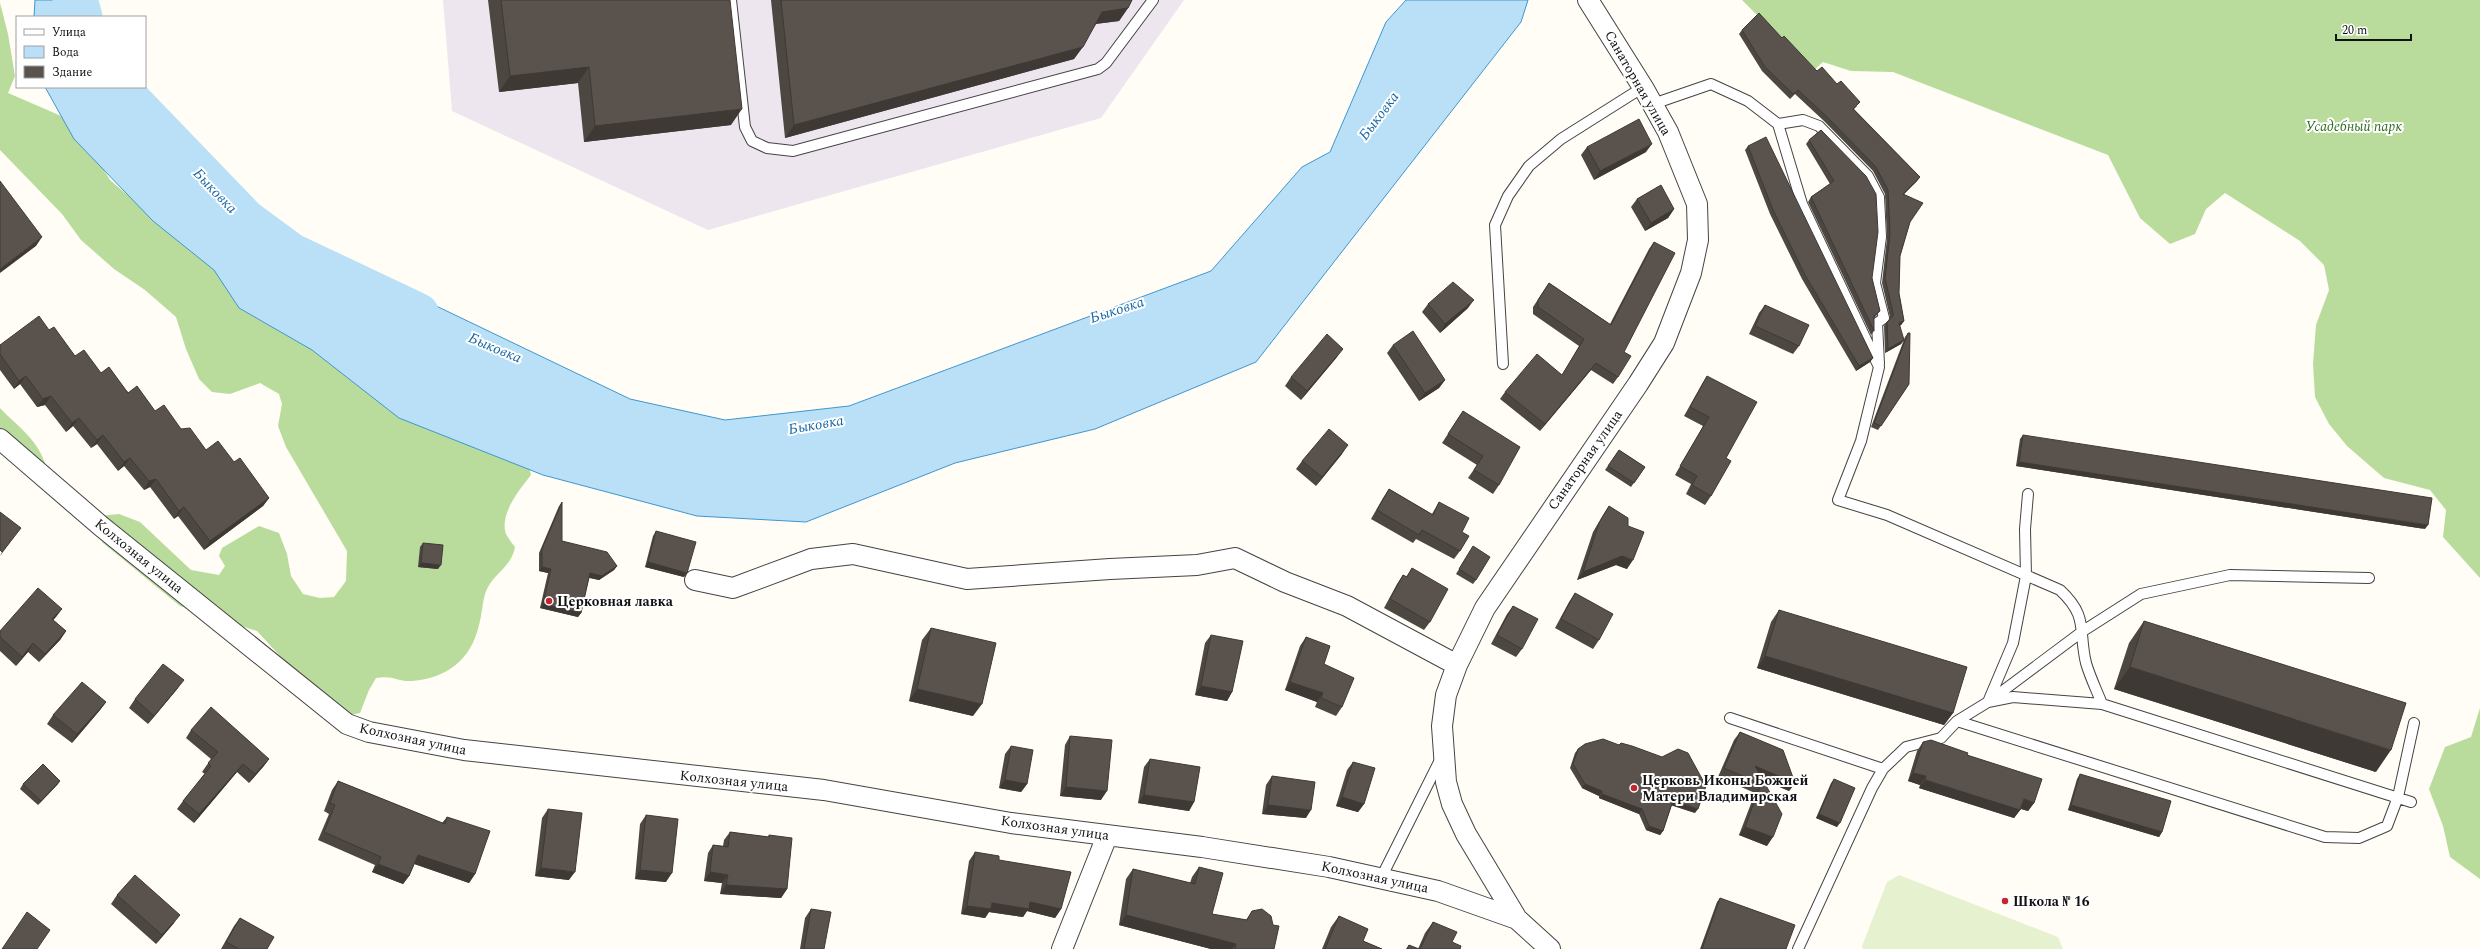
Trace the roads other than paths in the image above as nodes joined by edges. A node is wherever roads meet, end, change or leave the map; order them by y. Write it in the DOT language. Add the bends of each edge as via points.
graph roads {
  1 [pos="731,0"];
  2 [pos="1153,0"];
  3 [pos="1588,0"];
  4 [pos="1637,92"];
  5 [pos="1653,104"];
  6 [pos="1778,124"];
  7 [pos="1503,364"];
  8 [pos="1879,367"];
  9 [pos="0,439"];
  10 [pos="2028,494"];
  11 [pos="2026,576"];
  12 [pos="2369,578"];
  13 [pos="695,580"];
  14 [pos="2084,631"];
  15 [pos="1457,665"];
  16 [pos="1988,702"];
  17 [pos="2102,704"];
  18 [pos="1730,718"];
  19 [pos="1957,721"];
  20 [pos="2414,723"];
  21 [pos="1444,753"];
  22 [pos="1883,769"];
  23 [pos="2398,797"];
  24 [pos="2411,802"];
  25 [pos="1107,836"];
  26 [pos="1381,878"];
  27 [pos="1517,919"];
  28 [pos="1062,949"];
  29 [pos="1550,949"];
  30 [pos="1798,949"];
  1 -- 2 [label="lane" via="744,127 752,141 767,148 793,152 1098,69 1106,63"];
  3 -- 5 [label="street, Санаторная улица"];
  4 -- 7 [label="lane" via="1561,139 1529,166 1508,196 1495,225"];
  5 -- 6 [label="lane" via="1712,84 1748,101"];
  5 -- 15 [label="street, Санаторная улица" via="1697,204 1698,240 1684,294 1660,348 1638,384 1497,587 1473,629"];
  6 -- 8 [label="lane" via="1802,204"];
  6 -- 8 [label="lane" via="1803,120 1820,126 1868,176 1879,198 1881,237 1875,283 1884,318 1877,323"];
  8 -- 11 [label="lane" via="1861,442 1838,500 1887,515"];
  9 -- 25 [label="street, Колхозная улица" via="102,526 347,724 369,732 464,750 824,790"];
  10 -- 11 [label="lane" via="2025,529"];
  11 -- 14 [label="lane" via="2060,590 2074,603"];
  11 -- 16 [label="lane" via="2013,643"];
  12 -- 14 [label="lane" via="2230,575 2141,594"];
  13 -- 15 [label="street" via="733,588 812,559 853,554 967,579 1197,566 1235,558 1285,582 1347,606"];
  14 -- 16 [label="lane"];
  14 -- 17 [label="lane" via="2086,662"];
  15 -- 21 [label="street, Санаторная улица" via="1444,711"];
  16 -- 17 [label="lane" via="2013,697"];
  16 -- 19 [label="lane"];
  17 -- 23 [label="lane"];
  18 -- 22 [label="lane"];
  19 -- 22 [label="lane" via="1941,738 1906,746"];
  19 -- 23 [label="lane" via="2325,837 2359,838 2387,826"];
  20 -- 23 [label="lane"];
  21 -- 26 [label="lane"];
  21 -- 27 [label="street, Санаторная улица" via="1446,782 1452,804 1466,834"];
  22 -- 30 [label="lane"];
  23 -- 24 [label="lane"];
  25 -- 26 [label="street, Колхозная улица" via="1202,847"];
  25 -- 28 [label="street"];
  26 -- 27 [label="street, Колхозная улица" via="1438,891"];
  27 -- 29 [label="street, Колхозная улица"];
}
